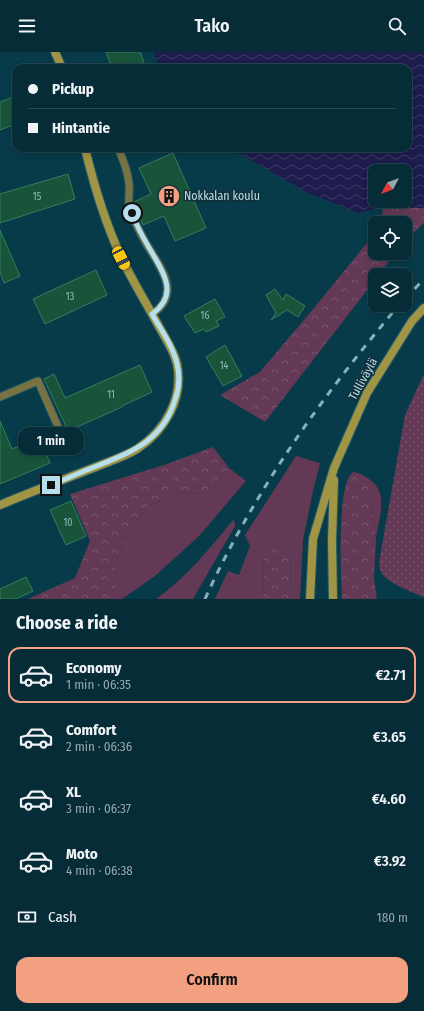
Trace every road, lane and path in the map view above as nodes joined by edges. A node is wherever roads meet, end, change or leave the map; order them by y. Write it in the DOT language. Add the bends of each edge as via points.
graph roads {
  1 [pos="56,52"];
  2 [pos="60,64"];
  3 [pos="86,152"];
  4 [pos="119,152"];
  5 [pos="424,308"];
  6 [pos="152,314"];
  7 [pos="0,397"];
  8 [pos="58,429"];
  9 [pos="334,468"];
  10 [pos="0,505"];
  11 [pos="310,599"];
  12 [pos="333,599"];
  1 -- 2 [label="street"];
  3 -- 6 [label="street" via="93,184 106,222 124,263"];
  4 -- 6 [label="lane" via="129,183 129,204 146,244 162,270 167,287 166,299"];
  5 -- 9 [label="street, Tulliväylä" via="412,321 367,393"];
  6 -- 10 [label="street" via="169,344 177,363 179,378 172,409 157,433 136,450"];
  7 -- 8 [label="lane" via="38,381"];
  9 -- 11 [label="street, Tulliväylä" via="313,538"];
  9 -- 12 [label="street, Tulliväylä"];
}
